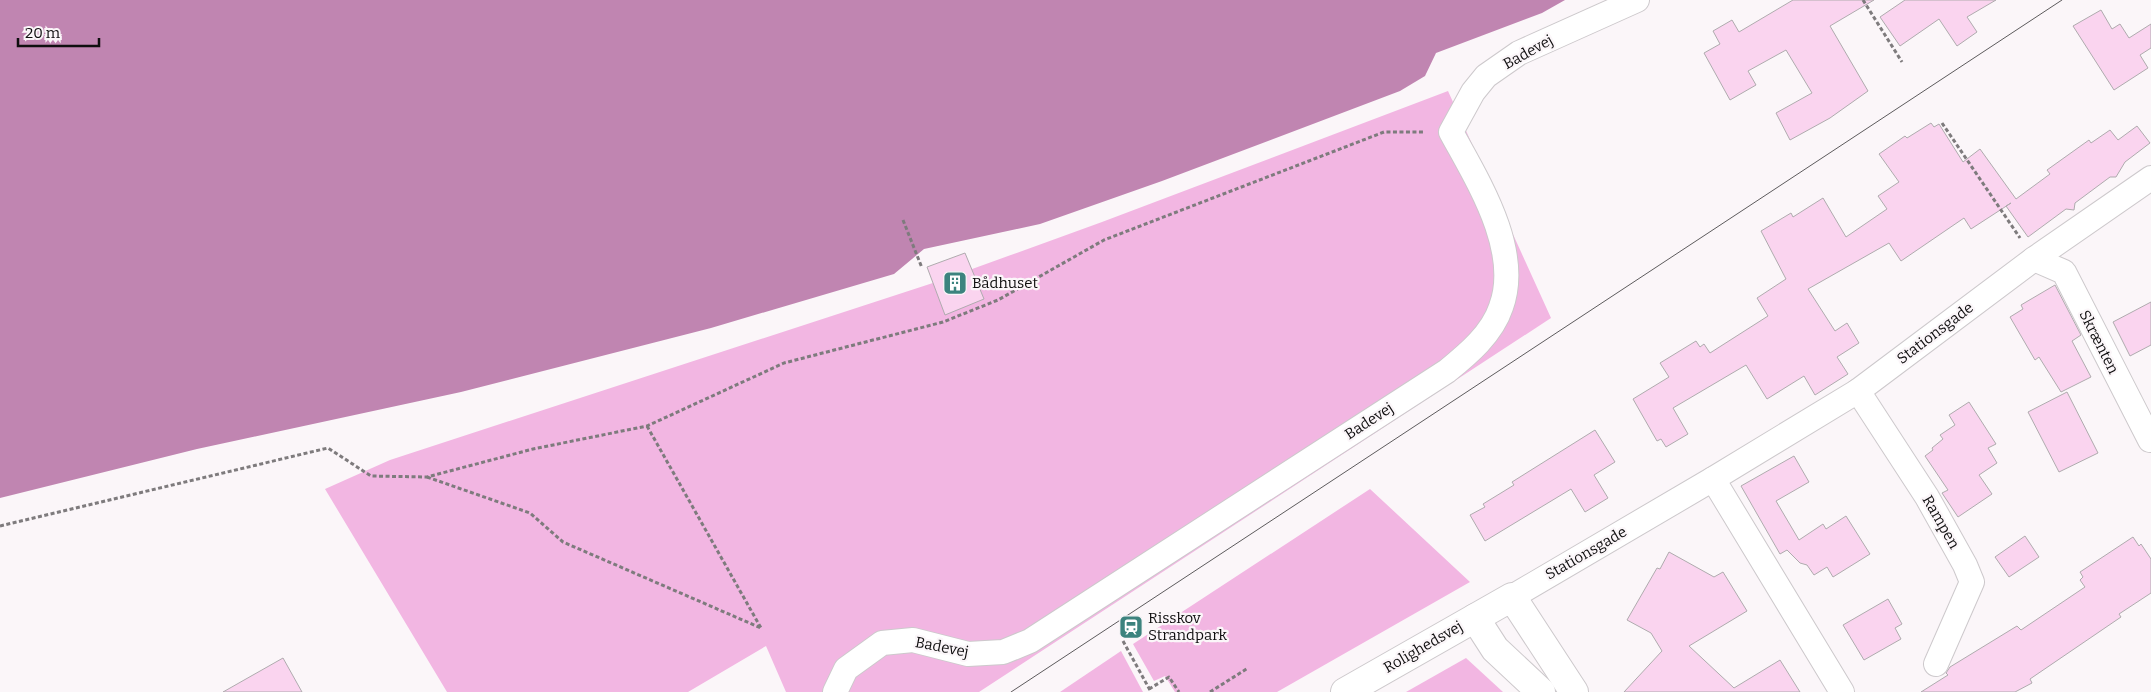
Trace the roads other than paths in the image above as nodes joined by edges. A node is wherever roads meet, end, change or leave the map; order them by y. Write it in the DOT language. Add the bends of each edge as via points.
graph roads {
  1 [pos="1637,0"];
  2 [pos="2151,178"];
  3 [pos="2034,259"];
  4 [pos="1858,391"];
  5 [pos="2150,440"];
  6 [pos="1712,479"];
  7 [pos="1512,597"];
  8 [pos="1476,618"];
  9 [pos="1936,664"];
  10 [pos="835,692"];
  11 [pos="1344,692"];
  12 [pos="1541,692"];
  13 [pos="1574,692"];
  14 [pos="1842,692"];
  1 -- 10 [label="street, Badevej" via="1519,53 1473,92 1451,132 1491,206 1503,242 1506,283 1501,308 1489,329 1447,371 1030,642 1003,652 968,654 913,640 882,643 846,669"];
  2 -- 3 [label="street, Stationsgade"];
  3 -- 4 [label="street, Stationsgade"];
  3 -- 5 [label="street, Skrænten" via="2064,272"];
  4 -- 6 [label="street, Stationsgade"];
  4 -- 9 [label="street, Rampen" via="1927,497 1972,582"];
  6 -- 7 [label="street, Stationsgade"];
  6 -- 14 [label="street"];
  7 -- 8 [label="street, Rolighedsvej"];
  7 -- 13 [label="street"];
  8 -- 11 [label="street, Rolighedsvej"];
  8 -- 12 [label="street" via="1495,649"];
}
